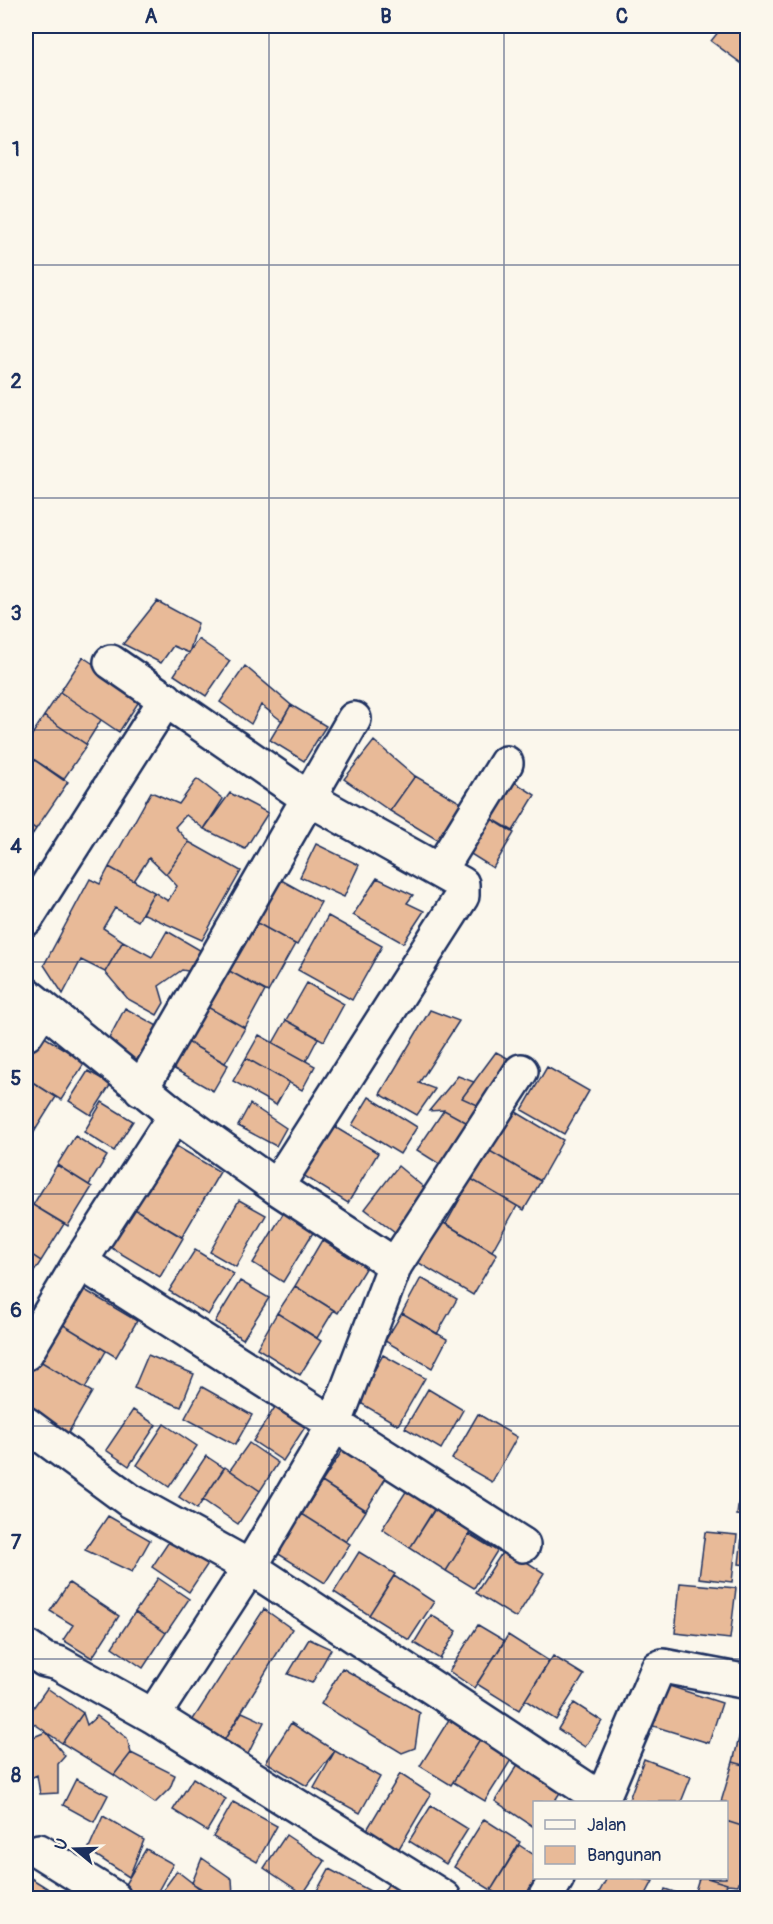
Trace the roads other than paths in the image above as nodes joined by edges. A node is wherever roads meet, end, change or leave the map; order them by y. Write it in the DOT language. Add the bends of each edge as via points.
graph roads {
  1 [pos="111,662"];
  2 [pos="166,699"];
  3 [pos="354,719"];
  4 [pos="506,763"];
  5 [pos="308,798"];
  6 [pos="440,870"];
  7 [pos="26,919"];
  8 [pos="31,1012"];
  9 [pos="521,1071"];
  10 [pos="141,1089"];
  11 [pos="175,1115"];
  12 [pos="276,1187"];
  13 [pos="80,1262"];
  14 [pos="395,1265"];
  15 [pos="26,1353"];
  16 [pos="26,1424"];
  17 [pos="334,1425"];
  18 [pos="523,1545"];
  19 [pos="250,1567"];
  20 [pos="26,1647"];
  21 [pos="747,1682"];
  22 [pos="153,1716"];
  23 [pos="602,1801"];
  24 [pos="39,1851"];
  25 [pos="556,1879"];
  26 [pos="114,1899"];
  27 [pos="444,1899"];
  28 [pos="545,1899"];
  1 -- 2 [label="street"];
  2 -- 5 [label="street"];
  2 -- 7 [label="street"];
  3 -- 5 [label="street"];
  4 -- 6 [label="street"];
  5 -- 6 [label="street"];
  5 -- 10 [label="street"];
  6 -- 12 [label="street" via="462,884 462,896"];
  8 -- 10 [label="street"];
  9 -- 14 [label="street"];
  10 -- 11 [label="street"];
  11 -- 12 [label="street"];
  11 -- 13 [label="street"];
  12 -- 14 [label="street"];
  13 -- 15 [label="street"];
  13 -- 17 [label="street"];
  14 -- 17 [label="street"];
  16 -- 19 [label="street" via="129,1500"];
  17 -- 18 [label="street"];
  17 -- 19 [label="street"];
  19 -- 22 [label="street"];
  19 -- 23 [label="street"];
  20 -- 22 [label="street"];
  21 -- 23 [label="street" via="658,1668"];
  22 -- 27 [label="street"];
  24 -- 26 [label="street"];
  25 -- 28 [label="street"];
}
